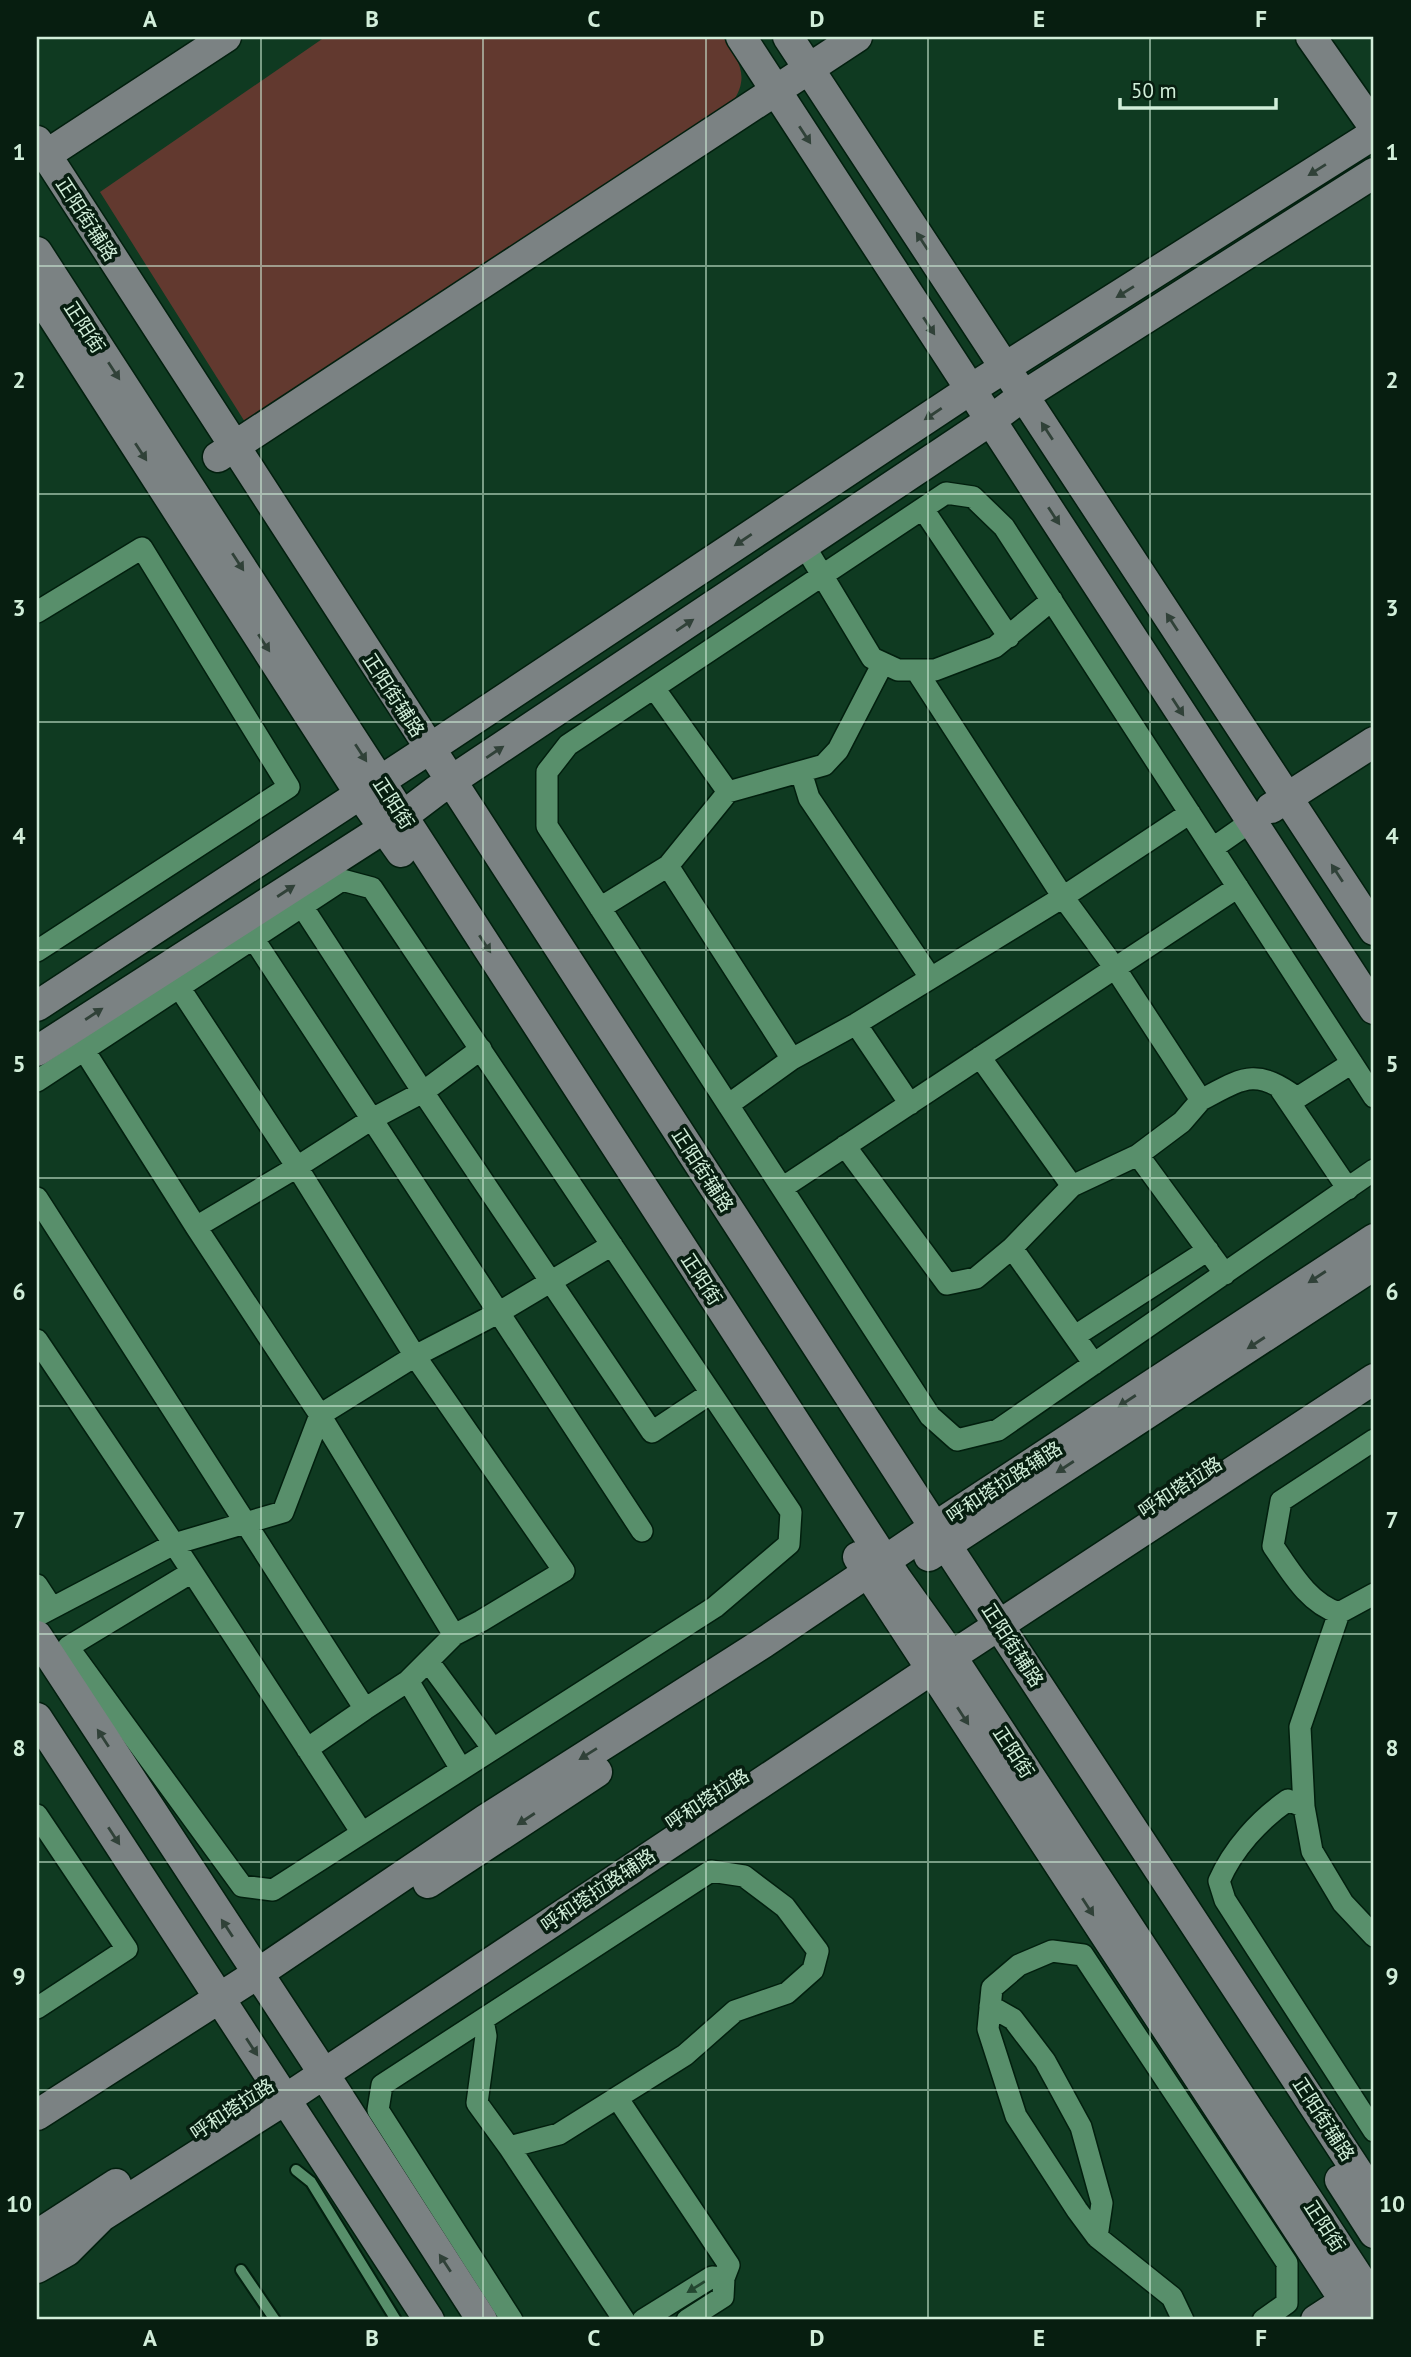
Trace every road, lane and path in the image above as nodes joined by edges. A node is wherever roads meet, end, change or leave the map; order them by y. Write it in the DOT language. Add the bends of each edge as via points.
graph roads {
  1 [pos="226,37"];
  2 [pos="741,37"];
  3 [pos="788,37"];
  4 [pos="857,37"];
  5 [pos="1311,37"];
  6 [pos="808,68"];
  7 [pos="776,91"];
  8 [pos="1374,127"];
  9 [pos="1374,134"];
  10 [pos="40,158"];
  11 [pos="1374,173"];
  12 [pos="37,252"];
  13 [pos="37,292"];
  14 [pos="1005,368"];
  15 [pos="971,389"];
  16 [pos="1023,396"];
  17 [pos="991,420"];
  18 [pos="225,452"];
  19 [pos="923,509"];
  20 [pos="804,545"];
  21 [pos="823,575"];
  22 [pos="1052,600"];
  23 [pos="37,612"];
  24 [pos="1009,637"];
  25 [pos="883,663"];
  26 [pos="916,670"];
  27 [pos="654,688"];
  28 [pos="1374,742"];
  29 [pos="422,754"];
  30 [pos="801,772"];
  31 [pos="443,786"];
  32 [pos="370,788"];
  33 [pos="727,792"];
  34 [pos="1269,810"];
  35 [pos="1190,813"];
  36 [pos="394,822"];
  37 [pos="1213,848"];
  38 [pos="668,866"];
  39 [pos="1238,887"];
  40 [pos="1063,897"];
  41 [pos="302,906"];
  42 [pos="600,908"];
  43 [pos="1374,930"];
  44 [pos="253,938"];
  45 [pos="37,951"];
  46 [pos="1115,968"];
  47 [pos="930,977"];
  48 [pos="179,987"];
  49 [pos="37,1006"];
  50 [pos="1374,1009"];
  51 [pos="856,1024"];
  52 [pos="481,1049"];
  53 [pos="84,1050"];
  54 [pos="37,1051"];
  55 [pos="980,1057"];
  56 [pos="792,1059"];
  57 [pos="1352,1063"];
  58 [pos="37,1080"];
  59 [pos="1276,1083"];
  60 [pos="423,1092"];
  61 [pos="1374,1097"];
  62 [pos="1201,1100"];
  63 [pos="910,1104"];
  64 [pos="728,1105"];
  65 [pos="372,1119"];
  66 [pos="845,1146"];
  67 [pos="1138,1155"];
  68 [pos="297,1167"];
  69 [pos="1374,1171"];
  70 [pos="1072,1186"];
  71 [pos="782,1188"];
  72 [pos="1348,1189"];
  73 [pos="37,1198"];
  74 [pos="196,1227"];
  75 [pos="1374,1239"];
  76 [pos="612,1245"];
  77 [pos="1012,1248"];
  78 [pos="1208,1250"];
  79 [pos="1374,1265"];
  80 [pos="1225,1273"];
  81 [pos="552,1281"];
  82 [pos="498,1314"];
  83 [pos="1075,1336"];
  84 [pos="37,1340"];
  85 [pos="415,1356"];
  86 [pos="1374,1360"];
  87 [pos="1094,1364"];
  88 [pos="1374,1379"];
  89 [pos="711,1393"];
  90 [pos="320,1415"];
  91 [pos="1374,1440"];
  92 [pos="246,1523"];
  93 [pos="642,1531"];
  94 [pos="933,1541"];
  95 [pos="174,1544"];
  96 [pos="192,1572"];
  97 [pos="882,1575"];
  98 [pos="37,1586"];
  99 [pos="1374,1594"];
  100 [pos="44,1612"];
  101 [pos="1339,1612"];
  102 [pos="989,1623"];
  103 [pos="454,1634"];
  104 [pos="52,1647"];
  105 [pos="938,1656"];
  106 [pos="428,1661"];
  107 [pos="408,1681"];
  108 [pos="365,1709"];
  109 [pos="37,1718"];
  110 [pos="307,1749"];
  111 [pos="493,1749"];
  112 [pos="461,1769"];
  113 [pos="1304,1807"];
  114 [pos="37,1815"];
  115 [pos="362,1833"];
  116 [pos="1374,1936"];
  117 [pos="262,1981"];
  118 [pos="224,2005"];
  119 [pos="990,2006"];
  120 [pos="37,2008"];
  121 [pos="483,2020"];
  122 [pos="318,2065"];
  123 [pos="280,2091"];
  124 [pos="618,2098"];
  125 [pos="37,2115"];
  126 [pos="1374,2131"];
  127 [pos="37,2137"];
  128 [pos="509,2147"];
  129 [pos="296,2171"];
  130 [pos="1374,2197"];
  131 [pos="1374,2233"];
  132 [pos="37,2235"];
  133 [pos="1097,2237"];
  134 [pos="37,2268"];
  135 [pos="241,2270"];
  136 [pos="724,2278"];
  137 [pos="1364,2298"];
  138 [pos="275,2320"];
  139 [pos="396,2320"];
  140 [pos="429,2320"];
  141 [pos="482,2320"];
  142 [pos="512,2320"];
  143 [pos="624,2320"];
  144 [pos="643,2320"];
  145 [pos="687,2320"];
  146 [pos="1183,2320"];
  147 [pos="1263,2320"];
  148 [pos="1316,2320"];
  1 -- 10 [label="street"];
  2 -- 7 [label="street"];
  3 -- 6 [label="street"];
  4 -- 6 [label="street"];
  5 -- 8 [label="street"];
  6 -- 7 [label="street"];
  14 -- 6 [label="street, one-way"];
  7 -- 15 [label="street, one-way"];
  7 -- 18 [label="street"];
  9 -- 14 [label="street, one-way"];
  10 -- 18 [label="street, 正阳街辅路"];
  11 -- 16 [label="street"];
  12 -- 32 [label="street, 正阳街, one-way"];
  13 -- 32 [label="street, one-way"];
  14 -- 15 [label="street"];
  14 -- 16 [label="street"];
  15 -- 17 [label="street"];
  15 -- 29 [label="street, one-way"];
  16 -- 17 [label="street"];
  34 -- 16 [label="street, one-way"];
  17 -- 20 [label="street"];
  17 -- 34 [label="street, one-way"];
  18 -- 29 [label="street, 正阳街辅路"];
  19 -- 21 [label="street"];
  19 -- 22 [label="street" via="946,493 973,497 1004,527"];
  19 -- 24 [label="street"];
  20 -- 21 [label="street"];
  31 -- 20 [label="street, one-way"];
  21 -- 25 [label="street" via="872,658"];
  21 -- 27 [label="street"];
  22 -- 24 [label="street"];
  22 -- 35 [label="street"];
  23 -- 45 [label="street" via="142,548 289,787"];
  24 -- 26 [label="street" via="935,670"];
  25 -- 26 [label="street" via="898,670"];
  25 -- 30 [label="street" via="838,750 824,765"];
  26 -- 40 [label="street"];
  27 -- 33 [label="street"];
  27 -- 42 [label="street" via="568,745 547,772 547,827"];
  28 -- 34 [label="street"];
  29 -- 31 [label="street, 正阳街辅路"];
  29 -- 32 [label="street"];
  30 -- 33 [label="street"];
  30 -- 47 [label="street" via="809,798"];
  31 -- 36 [label="street"];
  31 -- 94 [label="street, 正阳街辅路"];
  32 -- 36 [label="street, 正阳街"];
  32 -- 49 [label="street"];
  33 -- 38 [label="street"];
  34 -- 37 [label="street"];
  43 -- 34 [label="street, one-way"];
  34 -- 50 [label="street"];
  35 -- 37 [label="street"];
  35 -- 40 [label="street"];
  54 -- 36 [label="street, one-way"];
  36 -- 97 [label="street, 正阳街, one-way"];
  37 -- 39 [label="street"];
  38 -- 42 [label="street"];
  38 -- 56 [label="street"];
  39 -- 46 [label="street"];
  39 -- 57 [label="street"];
  40 -- 46 [label="street"];
  40 -- 47 [label="street"];
  41 -- 44 [label="street"];
  41 -- 52 [label="street" via="342,880 372,888"];
  41 -- 60 [label="street"];
  42 -- 64 [label="street"];
  44 -- 48 [label="street"];
  44 -- 65 [label="street"];
  46 -- 55 [label="street"];
  46 -- 62 [label="street"];
  47 -- 51 [label="street"];
  48 -- 53 [label="street"];
  48 -- 68 [label="street"];
  51 -- 56 [label="street"];
  51 -- 63 [label="street"];
  52 -- 60 [label="street"];
  52 -- 76 [label="street"];
  53 -- 58 [label="street"];
  53 -- 74 [label="street"];
  55 -- 63 [label="street"];
  55 -- 70 [label="street"];
  56 -- 64 [label="street"];
  57 -- 59 [label="street" via="1297,1098"];
  57 -- 61 [label="street"];
  59 -- 62 [label="street" via="1243,1078"];
  59 -- 72 [label="street"];
  60 -- 65 [label="street"];
  60 -- 81 [label="street"];
  62 -- 67 [label="street" via="1182,1122"];
  63 -- 66 [label="street"];
  64 -- 71 [label="street"];
  65 -- 68 [label="street"];
  65 -- 82 [label="street"];
  66 -- 71 [label="street"];
  66 -- 77 [label="street" via="947,1284 975,1278"];
  67 -- 70 [label="street"];
  67 -- 78 [label="street"];
  68 -- 74 [label="street"];
  68 -- 85 [label="street"];
  69 -- 72 [label="street"];
  70 -- 77 [label="street"];
  71 -- 87 [label="street" via="930,1416 957,1440 998,1430"];
  72 -- 80 [label="street"];
  73 -- 92 [label="street"];
  74 -- 90 [label="street"];
  75 -- 94 [label="street, 呼和塔拉路辅路, one-way"];
  76 -- 81 [label="street"];
  76 -- 89 [label="street"];
  77 -- 83 [label="street"];
  78 -- 80 [label="street"];
  78 -- 83 [label="street"];
  79 -- 94 [label="street, one-way"];
  80 -- 87 [label="street"];
  81 -- 82 [label="street"];
  81 -- 89 [label="street" via="652,1432"];
  82 -- 85 [label="street"];
  82 -- 93 [label="street"];
  83 -- 87 [label="street"];
  84 -- 95 [label="street"];
  85 -- 90 [label="street"];
  85 -- 103 [label="street" via="564,1571"];
  86 -- 102 [label="street, 呼和塔拉路"];
  88 -- 102 [label="street"];
  89 -- 111 [label="street" via="790,1512 789,1544 715,1607"];
  90 -- 92 [label="street" via="283,1512"];
  90 -- 103 [label="street"];
  91 -- 101 [label="street" via="1282,1501 1273,1546 1300,1585 1327,1609"];
  92 -- 95 [label="street"];
  92 -- 108 [label="street"];
  94 -- 97 [label="street, 呼和塔拉路辅路"];
  94 -- 102 [label="street, 正阳街辅路"];
  95 -- 96 [label="street"];
  95 -- 100 [label="street"];
  96 -- 104 [label="street"];
  96 -- 110 [label="street"];
  97 -- 105 [label="street, 正阳街"];
  97 -- 117 [label="street, one-way"];
  98 -- 100 [label="street"];
  99 -- 101 [label="street"];
  101 -- 113 [label="street" via="1300,1727"];
  102 -- 105 [label="street, 呼和塔拉路"];
  102 -- 130 [label="street, 正阳街辅路"];
  102 -- 131 [label="street"];
  103 -- 106 [label="street"];
  104 -- 115 [label="street" via="242,1886 273,1890"];
  117 -- 104 [label="street, one-way"];
  105 -- 122 [label="street, 呼和塔拉路"];
  105 -- 137 [label="street, 正阳街, one-way"];
  106 -- 107 [label="street"];
  106 -- 111 [label="street"];
  107 -- 108 [label="street"];
  107 -- 112 [label="street"];
  108 -- 110 [label="street"];
  109 -- 118 [label="street, one-way"];
  110 -- 115 [label="street"];
  111 -- 112 [label="street"];
  112 -- 115 [label="street"];
  113 -- 116 [label="street" via="1312,1851 1343,1903"];
  113 -- 126 [label="street" via="1288,1800 1275,1810 1229,1857 1219,1881 1225,1900"];
  114 -- 120 [label="street" via="127,1949"];
  117 -- 118 [label="street"];
  117 -- 122 [label="street"];
  118 -- 123 [label="street, one-way"];
  118 -- 125 [label="street"];
  118 -- 127 [label="street"];
  119 -- 133 [label="street" via="988,2029 1016,2116"];
  119 -- 133 [label="street" via="1013,2019 1045,2061 1081,2127 1102,2203"];
  119 -- 147 [label="street" via="992,1988 1019,1965 1052,1951 1083,1955 1287,2263 1287,2303"];
  121 -- 124 [label="street" via="711,1871 744,1876 785,1907 818,1951 813,1970 787,1993 735,2011 685,2055"];
  121 -- 128 [label="street" via="486,2036 477,2104"];
  121 -- 142 [label="street" via="383,2085 378,2110"];
  122 -- 123 [label="street, 呼和塔拉路"];
  141 -- 122 [label="street, one-way"];
  123 -- 132 [label="street, 呼和塔拉路"];
  123 -- 134 [label="street" via="102,2216 67,2250"];
  123 -- 140 [label="street"];
  124 -- 128 [label="street" via="559,2134"];
  124 -- 136 [label="street" via="729,2264"];
  128 -- 143 [label="street"];
  129 -- 139 [label="lane" via="311,2182"];
  133 -- 146 [label="street" via="1172,2297"];
  135 -- 138 [label="lane"];
  136 -- 144 [label="street, one-way" via="712,2277"];
  136 -- 145 [label="street" via="723,2297"];
  137 -- 148 [label="street"];
}
